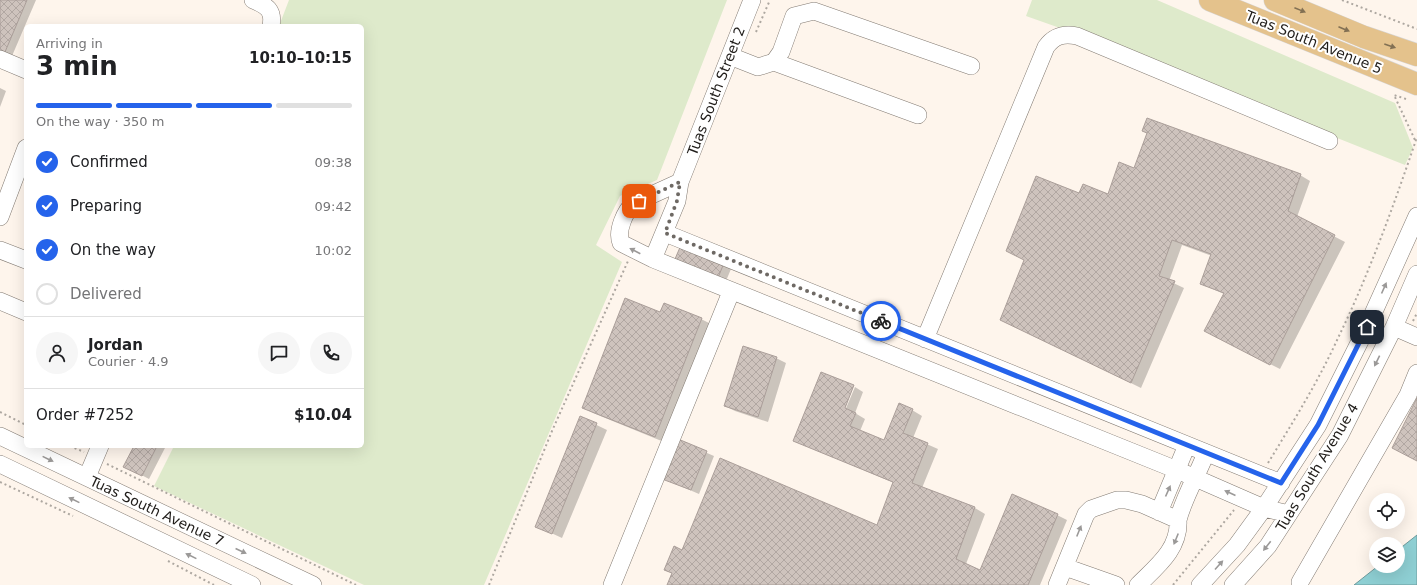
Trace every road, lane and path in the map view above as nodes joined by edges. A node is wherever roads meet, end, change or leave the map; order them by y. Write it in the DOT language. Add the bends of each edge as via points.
graph roads {
  1 [pos="253,0"];
  2 [pos="752,0"];
  3 [pos="1210,0"];
  4 [pos="1275,0"];
  5 [pos="1342,0"];
  6 [pos="271,24"];
  7 [pos="1417,29"];
  8 [pos="1417,55"];
  9 [pos="730,56"];
  10 [pos="0,59"];
  11 [pos="774,62"];
  12 [pos="971,66"];
  13 [pos="24,69"];
  14 [pos="1413,92"];
  15 [pos="918,115"];
  16 [pos="1417,137"];
  17 [pos="1329,141"];
  18 [pos="1416,141"];
  19 [pos="24,152"];
  20 [pos="680,182"];
  21 [pos="4,192"];
  22 [pos="1417,216"];
  23 [pos="0,217"];
  24 [pos="665,233"];
  25 [pos="0,250"];
  26 [pos="623,257"];
  27 [pos="24,259"];
  28 [pos="652,259"];
  29 [pos="628,260"];
  30 [pos="633,263"];
  31 [pos="1417,274"];
  32 [pos="731,292"];
  33 [pos="0,301"];
  34 [pos="24,311"];
  35 [pos="1394,326"];
  36 [pos="1417,337"];
  37 [pos="925,339"];
  38 [pos="1417,373"];
  39 [pos="0,412"];
  40 [pos="24,424"];
  41 [pos="0,436"];
  42 [pos="1187,445"];
  43 [pos="24,447"];
  44 [pos="25,448"];
  45 [pos="79,448"];
  46 [pos="98,452"];
  47 [pos="1206,453"];
  48 [pos="0,464"];
  49 [pos="1177,470"];
  50 [pos="1260,476"];
  51 [pos="87,477"];
  52 [pos="1196,478"];
  53 [pos="0,482"];
  54 [pos="1281,483"];
  55 [pos="1244,499"];
  56 [pos="1264,508"];
  57 [pos="1159,512"];
  58 [pos="1290,514"];
  59 [pos="76,517"];
  60 [pos="1178,520"];
  61 [pos="166,560"];
  62 [pos="1064,567"];
  63 [pos="1300,582"];
  64 [pos="214,585"];
  65 [pos="252,585"];
  66 [pos="313,585"];
  67 [pos="356,585"];
  68 [pos="488,585"];
  69 [pos="612,585"];
  70 [pos="1057,585"];
  71 [pos="1116,585"];
  72 [pos="1138,585"];
  73 [pos="1173,585"];
  74 [pos="1200,585"];
  75 [pos="1233,585"];
  1 -- 6 [label="street" via="271,10"];
  2 -- 9 [label="street, Tuas South Street 2"];
  3 -- 14 [label="main road, Tuas South Avenue 5"];
  4 -- 8 [label="main road, Tuas South Avenue 5, one-way" via="1364,37"];
  5 -- 7 [label="path"];
  9 -- 11 [label="street" via="758,67"];
  9 -- 20 [label="street, Tuas South Street 2"];
  10 -- 13 [label="street"];
  11 -- 12 [label="street" via="781,52 794,16 814,11"];
  11 -- 15 [label="street"];
  14 -- 18 [label="path" via="1394,95"];
  16 -- 18 [label="path"];
  17 -- 37 [label="street" via="1077,36 1069,34 1052,39 1046,47"];
  18 -- 50 [label="path" via="1376,251 1338,339 1303,406"];
  19 -- 21 [label="street"];
  20 -- 24 [label="street, Tuas South Street 2" via="677,201"];
  28 -- 20 [label="street, one-way" via="621,243 620,230 629,208 634,203"];
  21 -- 23 [label="street"];
  54 -- 22 [label="street, Tuas South Avenue 4, one-way" via="1318,425 1367,327"];
  24 -- 28 [label="street, Tuas South Street 2"];
  24 -- 37 [label="street"];
  25 -- 27 [label="street"];
  26 -- 29 [label="path"];
  28 -- 32 [label="street"];
  29 -- 30 [label="path"];
  29 -- 68 [label="path" via="552,431"];
  31 -- 35 [label="street, Tuas South Avenue 4"];
  32 -- 49 [label="street"];
  32 -- 69 [label="street"];
  33 -- 34 [label="street"];
  35 -- 36 [label="street"];
  35 -- 58 [label="street, Tuas South Avenue 4, one-way" via="1340,435"];
  37 -- 42 [label="street"];
  38 -- 63 [label="street" via="1408,395"];
  39 -- 40 [label="path"];
  41 -- 43 [label="street, Tuas South Avenue 7, one-way"];
  42 -- 47 [label="street"];
  42 -- 49 [label="street"];
  44 -- 51 [label="street, Tuas South Avenue 7, one-way"];
  45 -- 46 [label="path"];
  46 -- 51 [label="street"];
  46 -- 67 [label="path"];
  47 -- 50 [label="street"];
  47 -- 52 [label="street"];
  65 -- 48 [label="street, Tuas South Avenue 7, one-way"];
  49 -- 52 [label="street"];
  57 -- 49 [label="street, one-way"];
  50 -- 54 [label="street"];
  51 -- 66 [label="street, Tuas South Avenue 7, one-way"];
  55 -- 52 [label="street, one-way"];
  52 -- 60 [label="street"];
  53 -- 59 [label="path"];
  54 -- 56 [label="street, Tuas South Avenue 4"];
  55 -- 56 [label="street"];
  55 -- 73 [label="path"];
  56 -- 58 [label="street"];
  74 -- 56 [label="street, Tuas South Avenue 4, one-way" via="1237,545"];
  57 -- 60 [label="street"];
  62 -- 57 [label="street, one-way" via="1090,509 1117,500 1142,504"];
  58 -- 75 [label="street, Tuas South Avenue 4, one-way" via="1268,546"];
  60 -- 72 [label="street, one-way" via="1177,539 1165,558"];
  61 -- 64 [label="path"];
  62 -- 70 [label="street"];
  62 -- 71 [label="street"];
}
